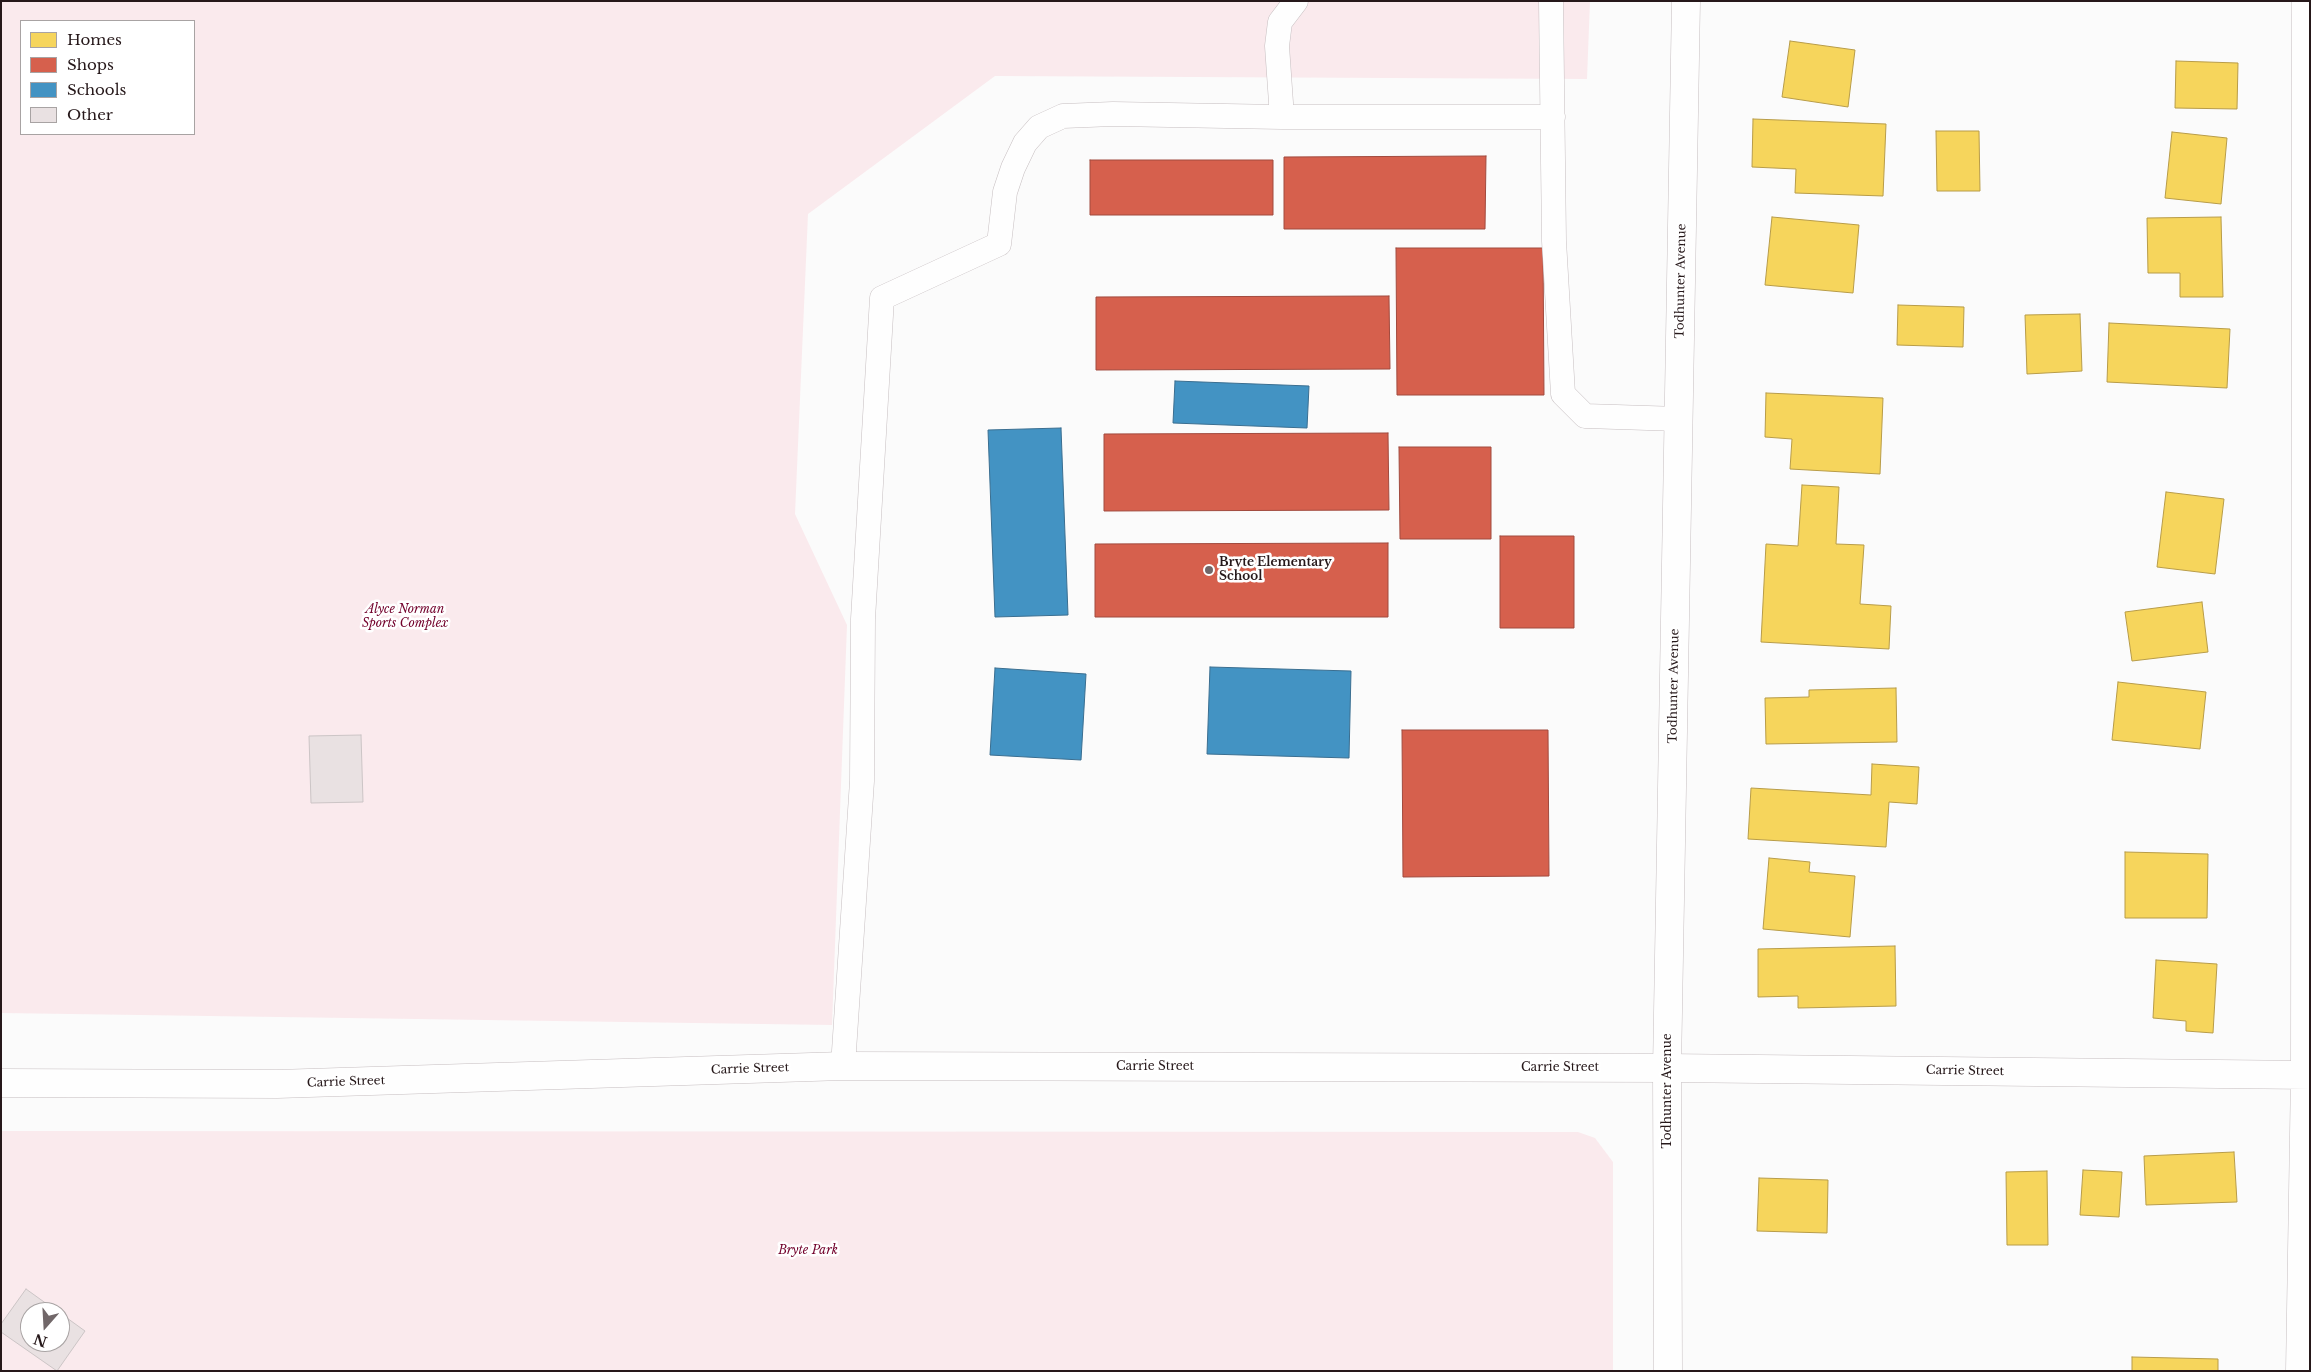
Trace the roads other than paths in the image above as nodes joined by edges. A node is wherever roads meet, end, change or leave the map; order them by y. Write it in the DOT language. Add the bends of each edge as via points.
graph roads {
  1 [pos="1296,1"];
  2 [pos="1550,1"];
  3 [pos="1686,1"];
  4 [pos="2306,1"];
  5 [pos="1282,117"];
  6 [pos="1553,117"];
  7 [pos="1679,419"];
  8 [pos="843,1066"];
  9 [pos="1667,1068"];
  10 [pos="2308,1075"];
  11 [pos="1,1083"];
  12 [pos="1668,1371"];
  13 [pos="2300,1371"];
  1 -- 5 [label="lane" via="1280,22 1277,46"];
  2 -- 6 [label="lane"];
  3 -- 7 [label="street, Todhunter Avenue"];
  4 -- 10 [label="street"];
  5 -- 6 [label="lane"];
  5 -- 8 [label="lane" via="1064,116 1039,127 1025,143 1004,192 999,244 882,298 863,619 862,781"];
  6 -- 7 [label="lane" via="1554,240 1563,394 1585,416"];
  7 -- 9 [label="street, Todhunter Avenue"];
  8 -- 9 [label="street, Carrie Street"];
  8 -- 11 [label="street, Carrie Street" via="277,1084"];
  9 -- 10 [label="street, Carrie Street"];
  9 -- 12 [label="street, Todhunter Avenue"];
  10 -- 13 [label="street"];
}
